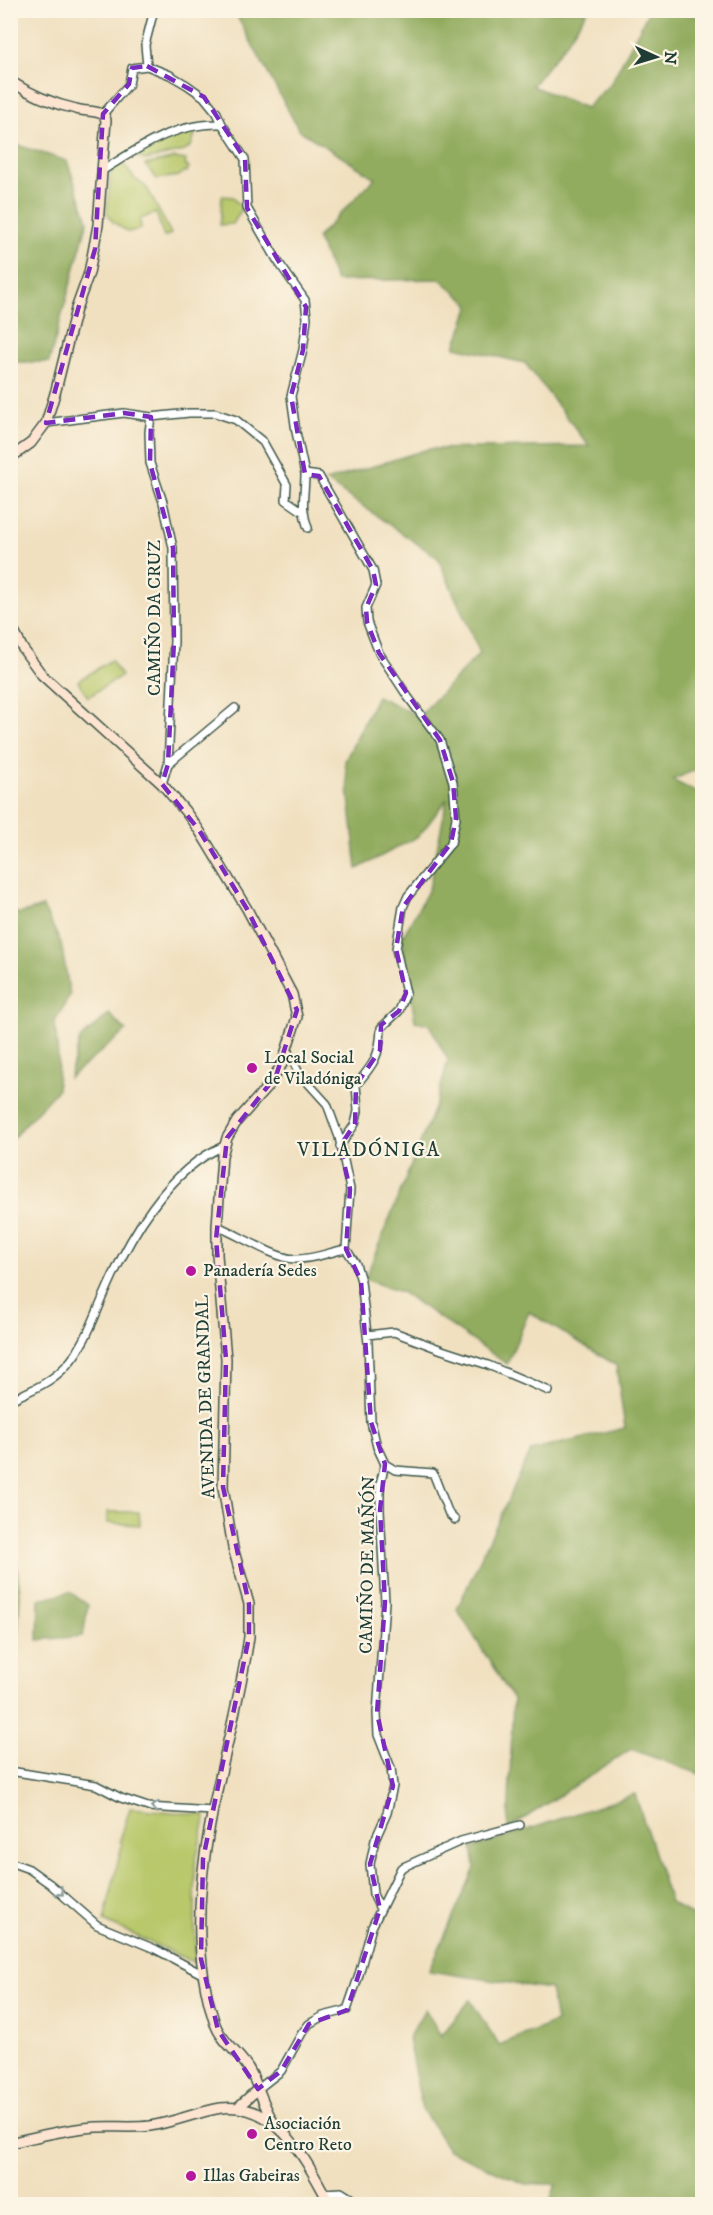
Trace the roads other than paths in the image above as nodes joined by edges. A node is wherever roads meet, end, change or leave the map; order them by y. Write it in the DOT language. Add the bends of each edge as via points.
graph roads {
  1 [pos="154,10"];
  2 [pos="147,66"];
  3 [pos="10,81"];
  4 [pos="102,114"];
  5 [pos="222,124"];
  6 [pos="103,170"];
  7 [pos="152,417"];
  8 [pos="46,423"];
  9 [pos="10,458"];
  10 [pos="305,474"];
  11 [pos="302,511"];
  12 [pos="308,528"];
  13 [pos="10,624"];
  14 [pos="235,708"];
  15 [pos="168,764"];
  16 [pos="162,784"];
  17 [pos="287,1050"];
  18 [pos="224,1146"];
  19 [pos="340,1146"];
  20 [pos="217,1226"];
  21 [pos="346,1249"];
  22 [pos="367,1335"];
  23 [pos="549,1391"];
  24 [pos="10,1400"];
  25 [pos="385,1464"];
  26 [pos="455,1520"];
  27 [pos="10,1771"];
  28 [pos="213,1811"];
  29 [pos="520,1825"];
  30 [pos="10,1862"];
  31 [pos="380,1910"];
  32 [pos="202,1974"];
  33 [pos="258,2089"];
  34 [pos="237,2108"];
  35 [pos="254,2112"];
  36 [pos="276,2125"];
  37 [pos="10,2143"];
  38 [pos="323,2193"];
  39 [pos="330,2205"];
  40 [pos="360,2205"];
  1 -- 2 [label="street" via="145,45"];
  2 -- 4 [label="street" via="132,68 129,84"];
  2 -- 5 [label="street" via="170,75 204,97"];
  3 -- 4 [label="street" via="57,103"];
  4 -- 6 [label="street" via="106,120"];
  5 -- 6 [label="street" via="191,126 157,138"];
  5 -- 10 [label="street" via="245,159 247,208 306,307 303,350 291,396"];
  6 -- 8 [label="street" via="95,249"];
  7 -- 8 [label="street" via="124,413"];
  7 -- 11 [label="street" via="215,413 236,420 263,442 287,485 286,500"];
  7 -- 15 [label="street, CAMIÑO DA CRUZ" via="150,464 173,548 174,641"];
  8 -- 9 [label="street" via="31,443"];
  10 -- 11 [label="street"];
  10 -- 19 [label="street" via="320,476 373,570 376,585 366,608 368,622 379,652 440,740 453,782 456,818 451,843 403,907 396,949 406,993 399,1011 381,1028 376,1060 356,1085 355,1124"];
  11 -- 12 [label="street"];
  13 -- 16 [label="street, AVENIDA DE GRANDAL" via="42,675"];
  14 -- 15 [label="street"];
  15 -- 16 [label="street, CAMIÑO DA CRUZ"];
  16 -- 17 [label="street, AVENIDA DE GRANDAL" via="199,830 292,994 297,1017"];
  17 -- 18 [label="street, AVENIDA DE GRANDAL" via="276,1076 237,1121"];
  17 -- 19 [label="street" via="299,1073 327,1104"];
  18 -- 20 [label="street, AVENIDA DE GRANDAL"];
  18 -- 24 [label="street" via="181,1174 131,1238 84,1341 65,1367 45,1384"];
  19 -- 21 [label="street" via="350,1189"];
  20 -- 21 [label="street" via="293,1260"];
  20 -- 28 [label="street, AVENIDA DE GRANDAL" via="226,1359 223,1487 233,1548 249,1604 249,1623 247,1651"];
  21 -- 22 [label="street, CAMIÑO DE MAÑÓN" via="361,1281"];
  22 -- 23 [label="street" via="394,1332"];
  22 -- 25 [label="street, CAMIÑO DE MAÑÓN" via="371,1422"];
  25 -- 26 [label="street" via="395,1470 433,1473"];
  25 -- 31 [label="street, CAMIÑO DE MAÑÓN" via="380,1484 385,1602 376,1713 378,1735 392,1768 393,1786 370,1864 373,1894"];
  28 -- 27 [label="street, one-way" via="148,1807 96,1785"];
  28 -- 32 [label="street, AVENIDA DE GRANDAL" via="203,1859"];
  29 -- 31 [label="street" via="461,1841 401,1868"];
  30 -- 32 [label="street, one-way" via="29,1869 50,1884 97,1925"];
  31 -- 33 [label="street" via="347,2010 309,2024 281,2071"];
  32 -- 33 [label="street, AVENIDA DE GRANDAL" via="218,2030 248,2068"];
  33 -- 34 [label="street"];
  33 -- 35 [label="street"];
  33 -- 36 [label="street, AVENIDA DE GRANDAL"];
  34 -- 35 [label="street"];
  34 -- 37 [label="street" via="152,2126 79,2128"];
  35 -- 36 [label="street"];
  36 -- 38 [label="street" via="295,2145"];
  38 -- 39 [label="street"];
  38 -- 40 [label="street" via="341,2192"];
}
